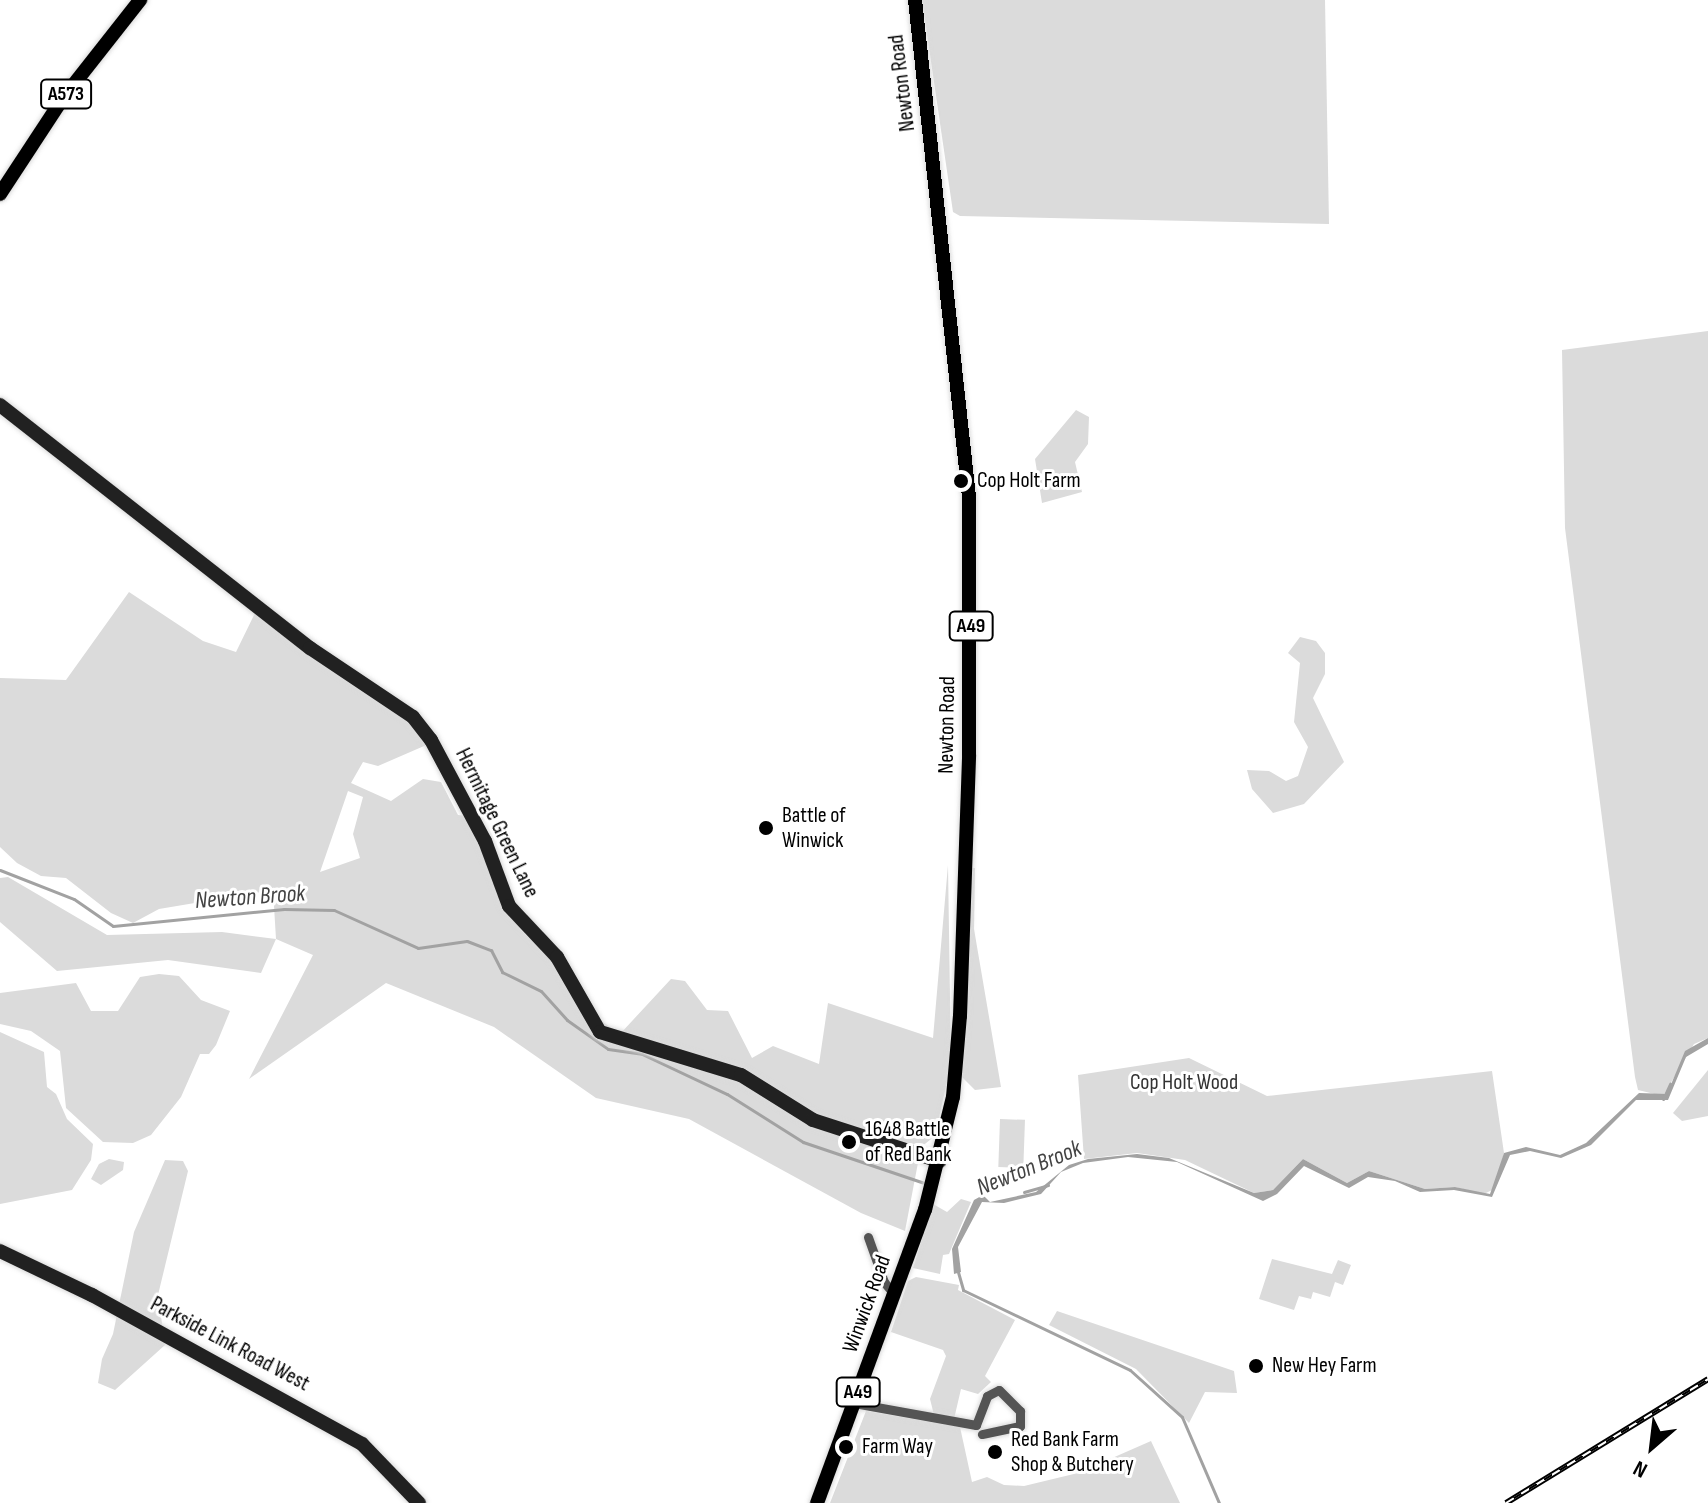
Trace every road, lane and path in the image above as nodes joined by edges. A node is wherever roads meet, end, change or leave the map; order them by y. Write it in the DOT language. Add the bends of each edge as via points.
graph roads {
  1 [pos="140,0"];
  2 [pos="915,0"];
  3 [pos="0,194"];
  4 [pos="0,405"];
  5 [pos="939,1161"];
  6 [pos="925,1210"];
  7 [pos="868,1237"];
  8 [pos="0,1251"];
  9 [pos="894,1294"];
  10 [pos="854,1403"];
  11 [pos="982,1434"];
  12 [pos="419,1503"];
  13 [pos="817,1503"];
  1 -- 3 [label="main road, A573" via="96,52"];
  2 -- 5 [label="main road, Newton Road / A49" via="970,525 960,1016 953,1097"];
  4 -- 5 [label="street, Hermitage Green Lane" via="310,648 413,717 431,740 485,841 509,906 557,957 600,1032 741,1075 813,1120"];
  5 -- 6 [label="main road, Newton Road / A49"];
  6 -- 9 [label="main road, Winwick Road / A49"];
  7 -- 9 [label="street" via="884,1282"];
  8 -- 12 [label="street, Parkside Link Road West" via="92,1295 362,1444"];
  9 -- 10 [label="main road, Winwick Road / A49"];
  10 -- 11 [label="street" via="976,1425 987,1396 999,1390 1020,1411 1020,1426"];
  10 -- 13 [label="main road, Winwick Road / A49"];
}
